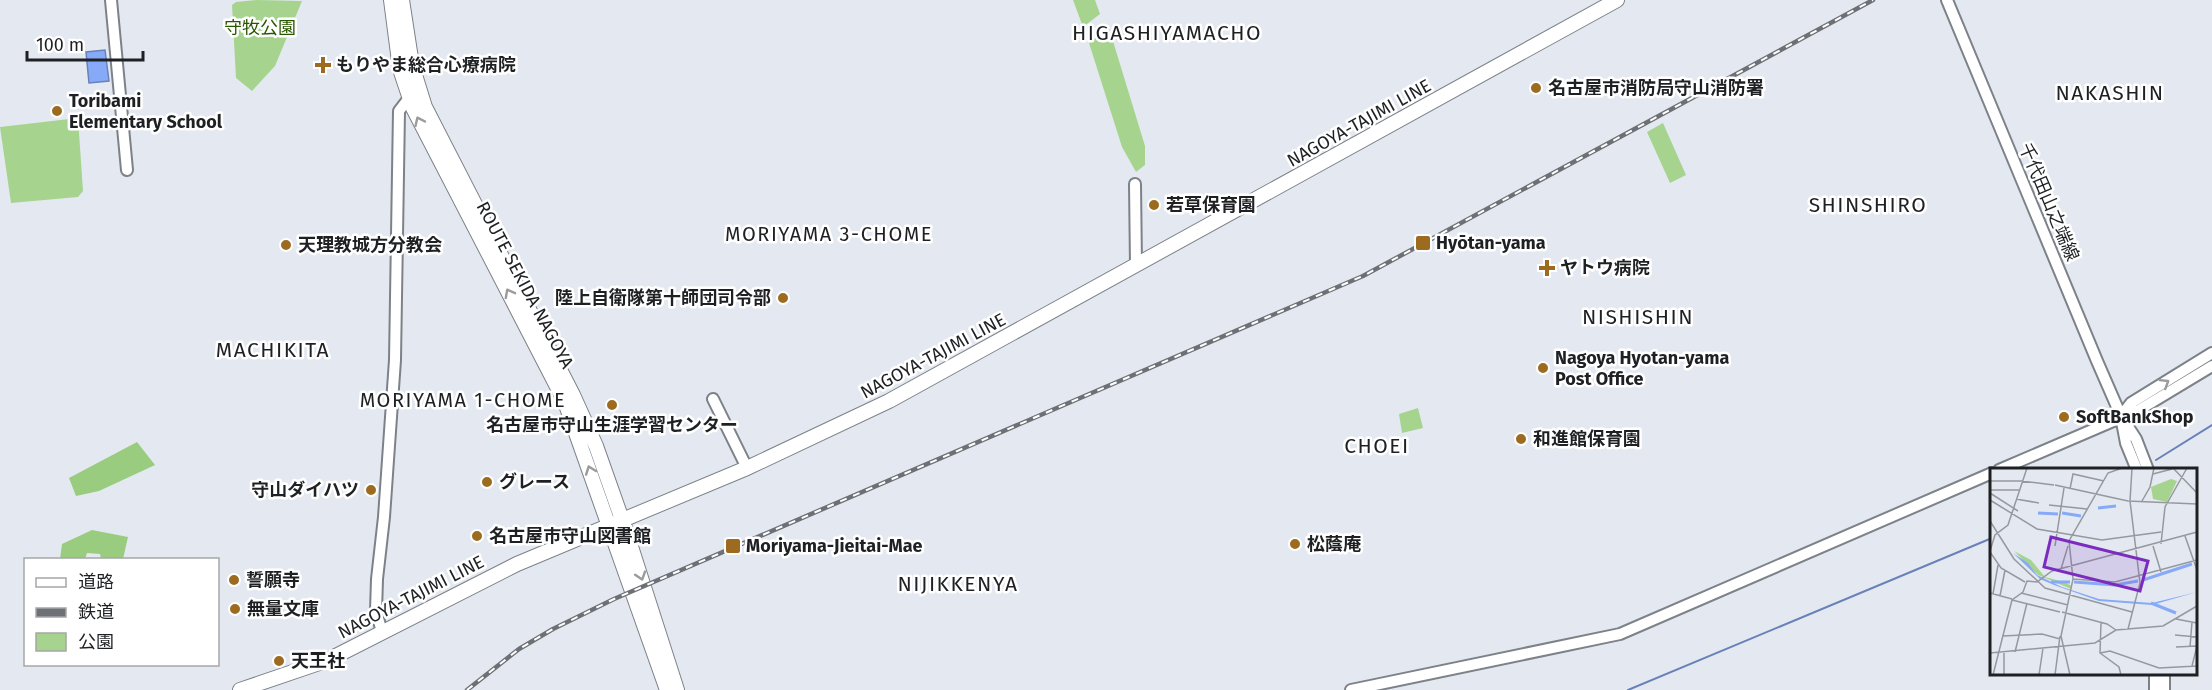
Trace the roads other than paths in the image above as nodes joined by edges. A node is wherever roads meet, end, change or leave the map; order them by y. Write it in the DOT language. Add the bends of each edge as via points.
graph roads {
  1 [pos="111,0"];
  2 [pos="391,0"];
  3 [pos="402,0"];
  4 [pos="1617,0"];
  5 [pos="1947,0"];
  6 [pos="409,98"];
  7 [pos="127,170"];
  8 [pos="1135,184"];
  9 [pos="1136,265"];
  10 [pos="2212,354"];
  11 [pos="2212,366"];
  12 [pos="713,399"];
  13 [pos="2121,416"];
  14 [pos="747,468"];
  15 [pos="2004,468"];
  16 [pos="2136,468"];
  17 [pos="2147,468"];
  18 [pos="1990,474"];
  19 [pos="616,523"];
  20 [pos="382,632"];
  21 [pos="240,690"];
  22 [pos="667,690"];
  23 [pos="677,690"];
  24 [pos="1351,690"];
  1 -- 7 [label="street"];
  2 -- 6 [label="main road, ROUTE SEKIDA NAGOYA" via="400,69"];
  3 -- 19 [label="main road, ROUTE SEKIDA NAGOYA" via="412,65 425,106 575,398"];
  4 -- 9 [label="main road, NAGOYA-TAJIMI LINE"];
  5 -- 13 [label="street, 千代田山之端線"];
  19 -- 6 [label="main road, ROUTE SEKIDA NAGOYA, one-way" via="565,402"];
  6 -- 20 [label="street" via="399,111 395,360 376,611"];
  8 -- 9 [label="street"];
  9 -- 14 [label="main road, NAGOYA-TAJIMI LINE" via="889,402"];
  13 -- 10 [label="street, one-way" via="2131,403"];
  11 -- 13 [label="street" via="2139,410"];
  12 -- 14 [label="street"];
  13 -- 15 [label="street"];
  13 -- 16 [label="street, 千代田山之端線"];
  13 -- 17 [label="street, 千代田山之端線" via="2136,439"];
  14 -- 19 [label="main road, NAGOYA-TAJIMI LINE"];
  18 -- 24 [label="street" via="1620,634"];
  19 -- 20 [label="main road, NAGOYA-TAJIMI LINE" via="517,564"];
  19 -- 22 [label="main road, ROUTE SEKIDA NAGOYA"];
  19 -- 23 [label="main road, ROUTE SEKIDA NAGOYA, one-way"];
  20 -- 21 [label="main road, NAGOYA-TAJIMI LINE" via="328,660"];
}
